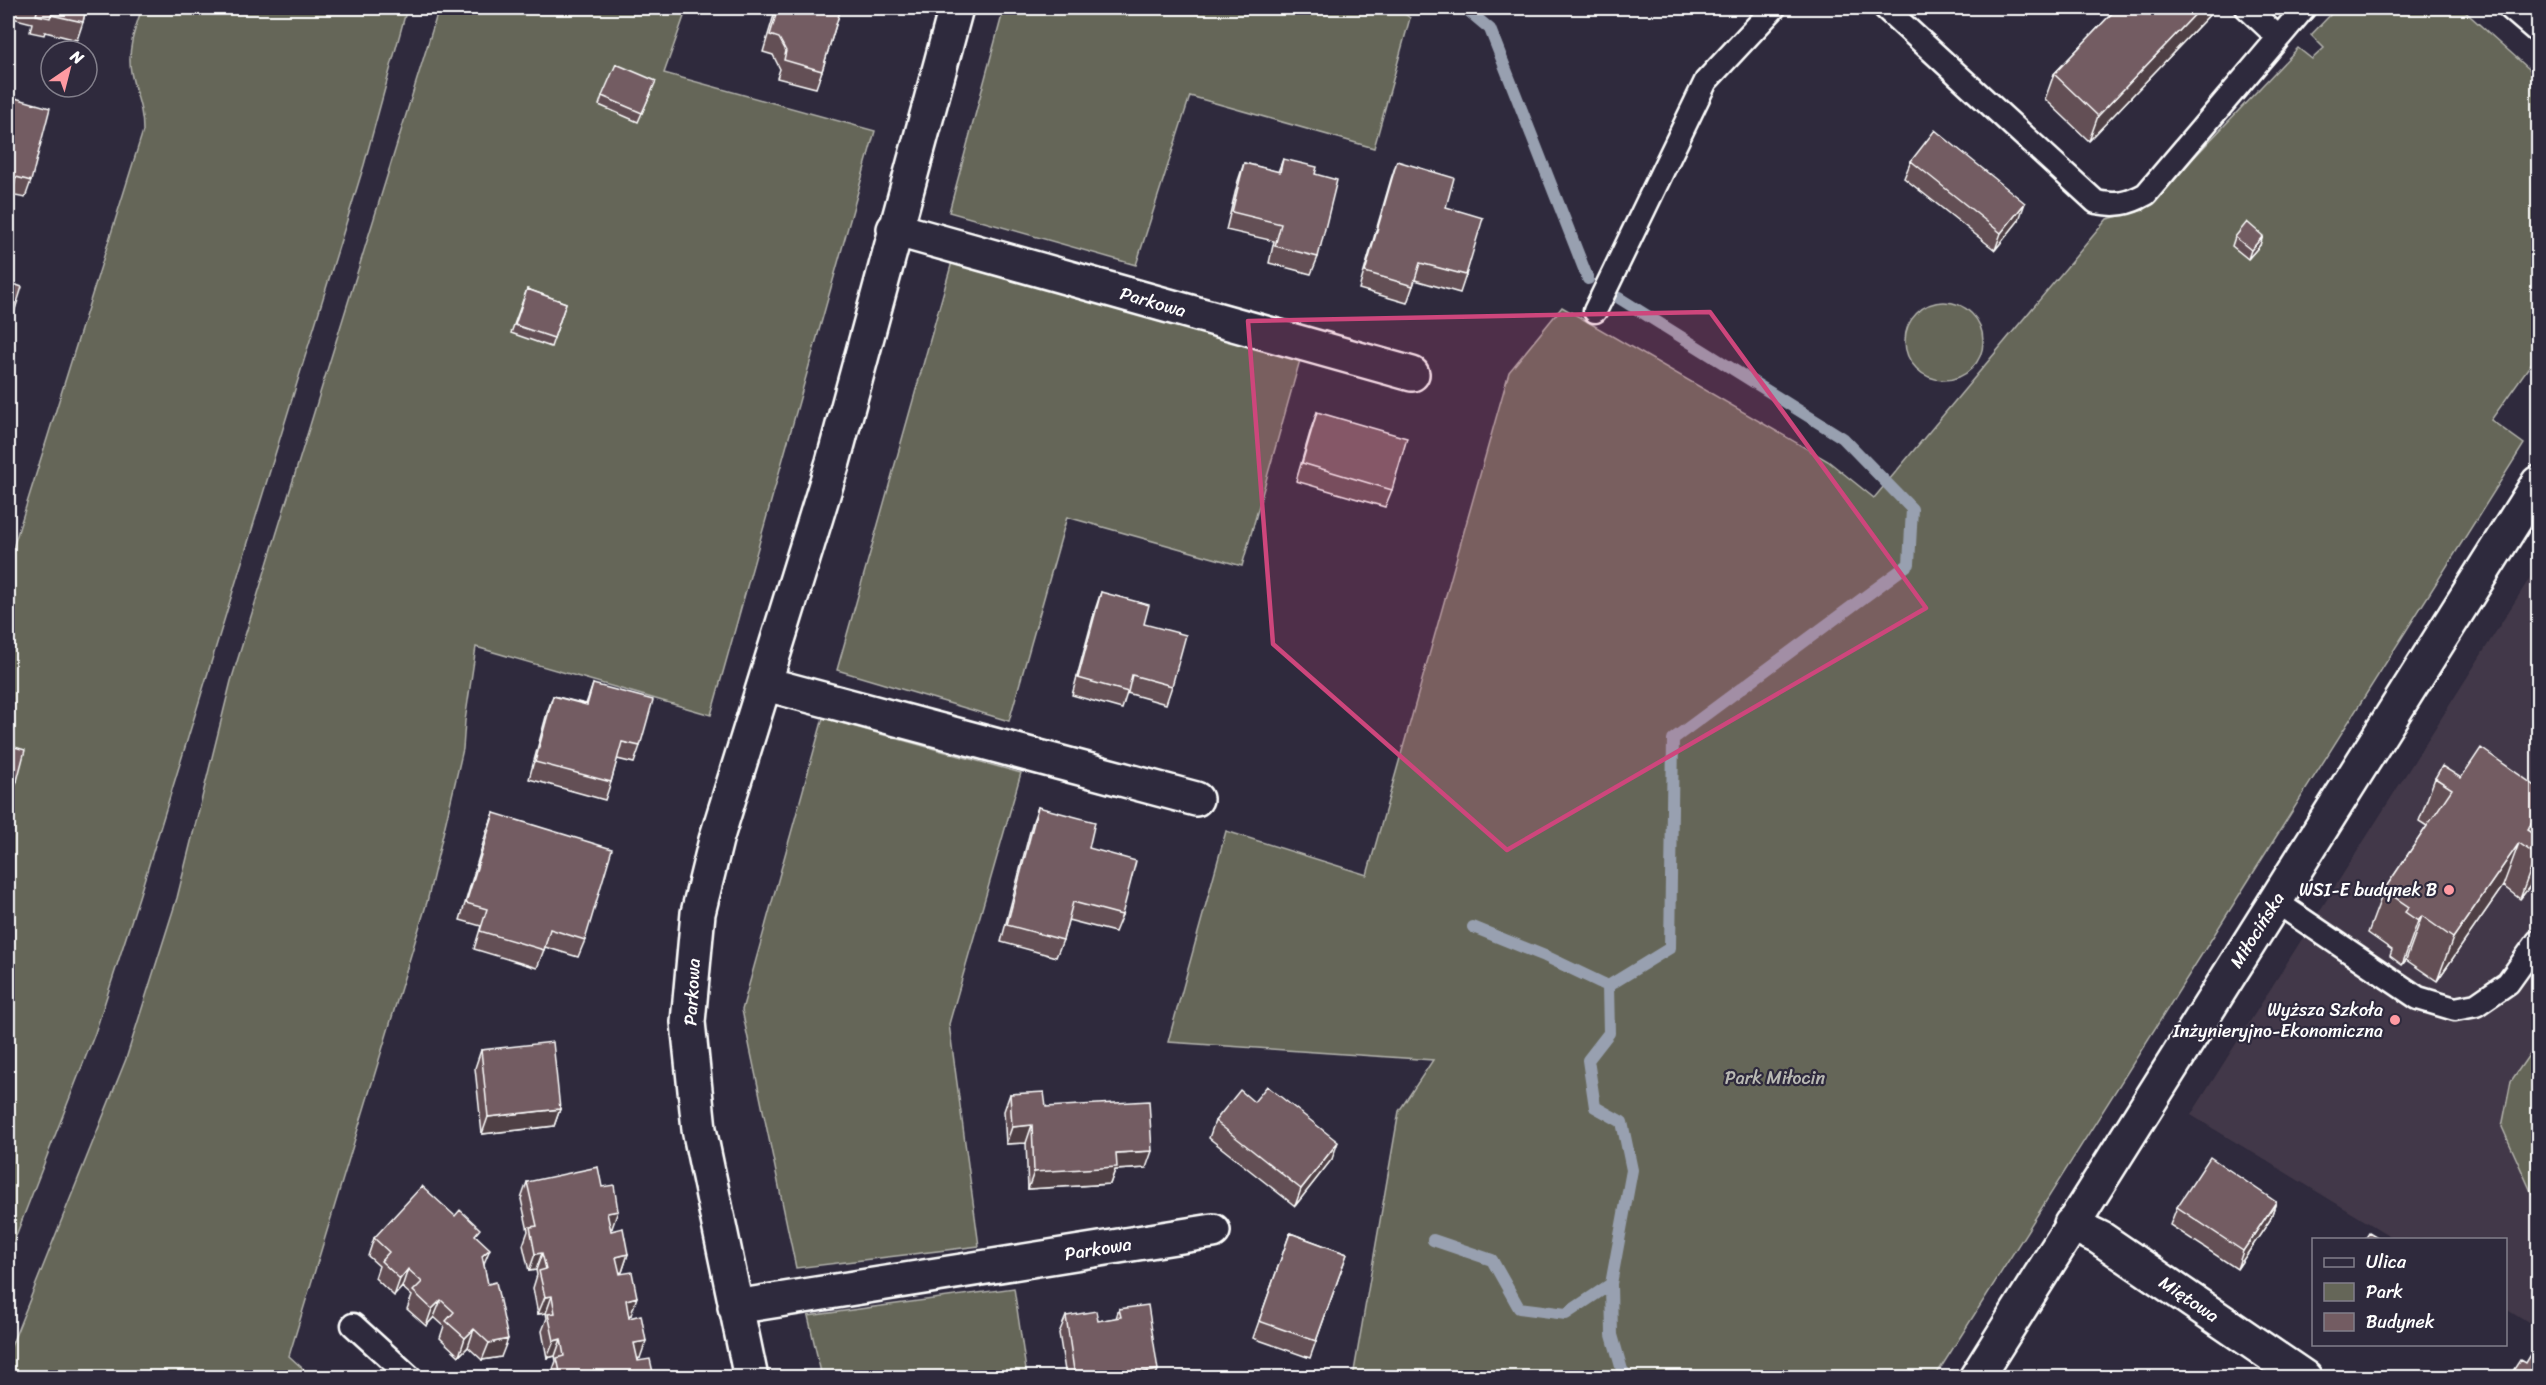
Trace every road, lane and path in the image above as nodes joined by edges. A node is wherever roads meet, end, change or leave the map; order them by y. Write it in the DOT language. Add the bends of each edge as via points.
graph roads {
  1 [pos="956,8"];
  2 [pos="1774,8"];
  3 [pos="2247,8"];
  4 [pos="2304,8"];
  5 [pos="2510,8"];
  6 [pos="1890,9"];
  7 [pos="2538,32"];
  8 [pos="2278,37"];
  9 [pos="894,229"];
  10 [pos="1595,311"];
  11 [pos="1412,374"];
  12 [pos="2538,483"];
  13 [pos="766,684"];
  14 [pos="1196,799"];
  15 [pos="2276,901"];
  16 [pos="2538,941"];
  17 [pos="2072,1224"];
  18 [pos="1213,1231"];
  19 [pos="735,1307"];
  20 [pos="353,1325"];
  21 [pos="411,1377"];
  22 [pos="751,1377"];
  23 [pos="1976,1377"];
  24 [pos="2305,1377"];
  1 -- 9 [label="street, Parkowa"];
  2 -- 10 [label="lane" via="1706,81"];
  3 -- 8 [label="lane"];
  4 -- 8 [label="lane"];
  5 -- 7 [label="lane"];
  6 -- 8 [label="lane" via="2096,202 2115,206 2145,194"];
  9 -- 11 [label="street, Parkowa"];
  9 -- 13 [label="street, Parkowa" via="833,462"];
  12 -- 15 [label="street, Miłocińska"];
  13 -- 14 [label="street"];
  13 -- 19 [label="street, Parkowa" via="700,903 688,1022 699,1129"];
  15 -- 16 [label="lane" via="2418,998 2455,1009 2476,1005 2508,983"];
  15 -- 17 [label="street, Miłocińska"];
  17 -- 23 [label="street, Miłocińska"];
  17 -- 24 [label="street, Miętowa" via="2100,1238"];
  18 -- 19 [label="street, Parkowa"];
  19 -- 22 [label="street, Parkowa"];
  20 -- 21 [label="lane"];
}
